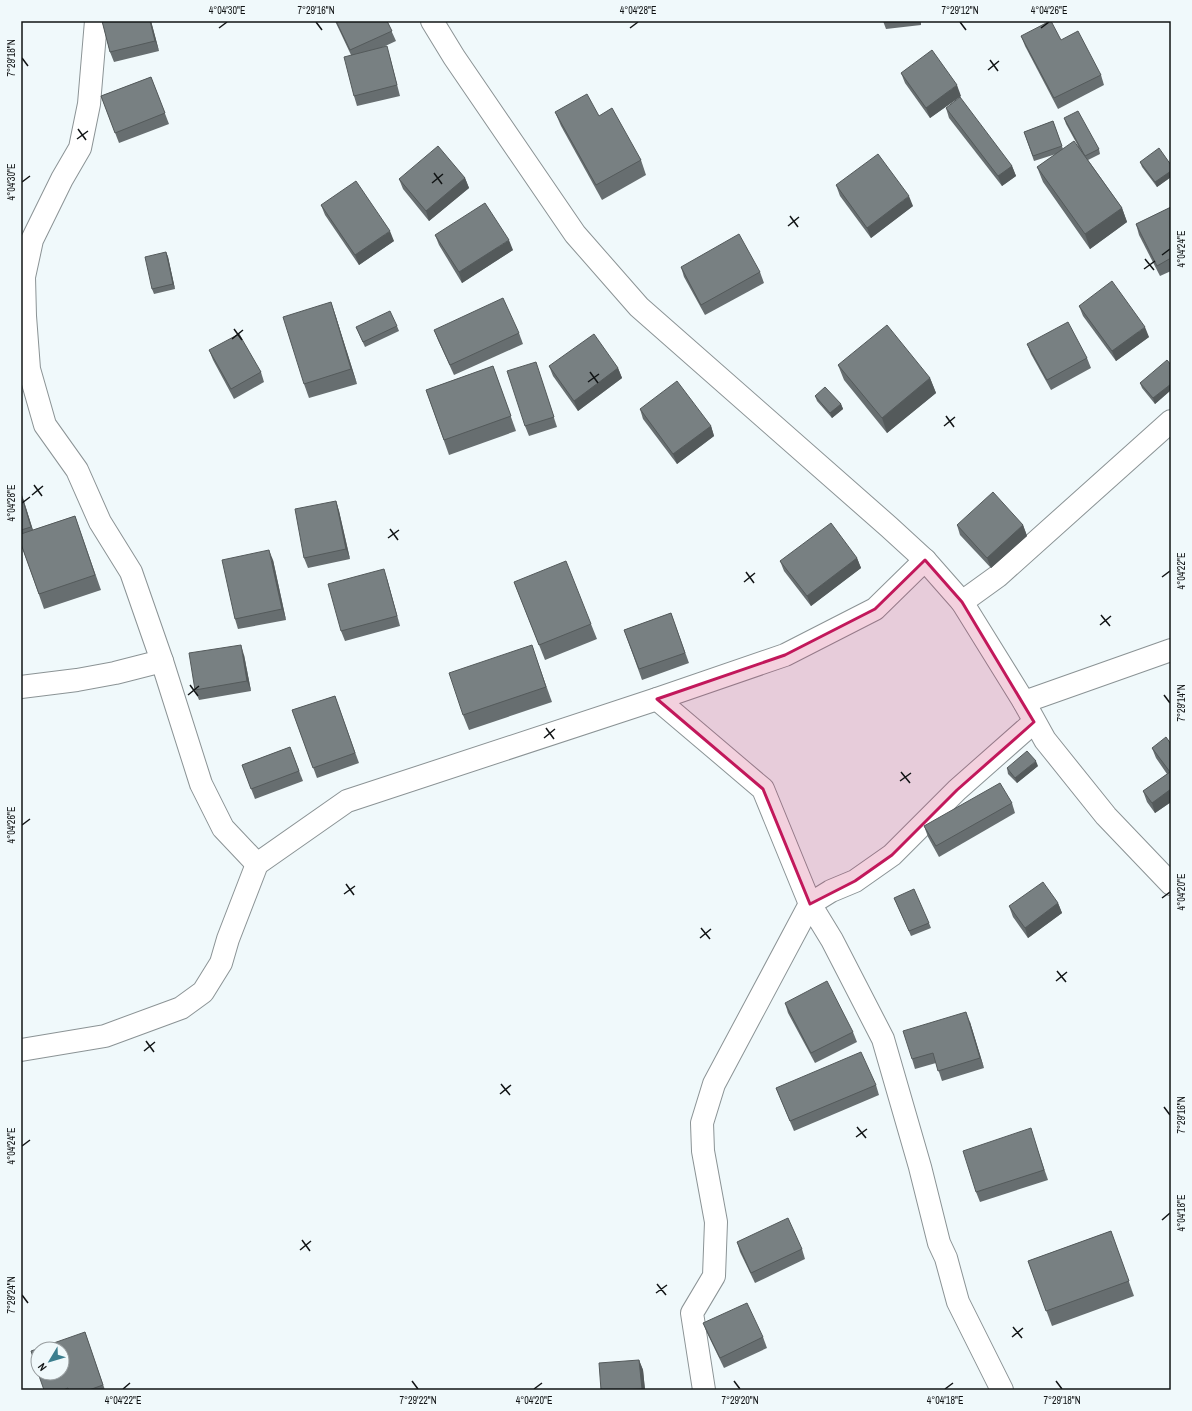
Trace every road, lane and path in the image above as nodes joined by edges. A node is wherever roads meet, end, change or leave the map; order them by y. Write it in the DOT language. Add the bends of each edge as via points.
graph roads {
  1 [pos="96,21"];
  2 [pos="432,21"];
  3 [pos="1171,421"];
  4 [pos="925,560"];
  5 [pos="962,602"];
  6 [pos="1171,650"];
  7 [pos="162,661"];
  8 [pos="21,687"];
  9 [pos="656,699"];
  10 [pos="1024,702"];
  11 [pos="1034,722"];
  12 [pos="257,864"];
  13 [pos="1171,884"];
  14 [pos="810,904"];
  15 [pos="21,1050"];
  16 [pos="704,1390"];
  17 [pos="1002,1390"];
  1 -- 7 [label="street" via="88,104 80,148 32,240 24,277 30,369 45,425 77,470 100,522 131,572"];
  2 -- 4 [label="street" via="575,234 639,307"];
  3 -- 5 [label="street" via="998,576"];
  4 -- 5 [label="street"];
  4 -- 9 [label="street" via="875,610 784,655"];
  5 -- 10 [label="street"];
  6 -- 10 [label="street"];
  7 -- 8 [label="street" via="115,673"];
  7 -- 12 [label="street" via="201,784 223,828"];
  9 -- 12 [label="street" via="347,801"];
  9 -- 14 [label="street" via="763,789"];
  10 -- 11 [label="street"];
  11 -- 13 [label="street" via="1045,740 1106,816"];
  11 -- 14 [label="street" via="957,790 892,855 855,881"];
  12 -- 15 [label="street" via="221,964 203,992 181,1008 105,1036"];
  14 -- 16 [label="street" via="714,1084 702,1124 703,1151 716,1222 714,1276 692,1313"];
  14 -- 17 [label="street" via="832,940 883,1038 939,1243 946,1258 958,1302"];
}
